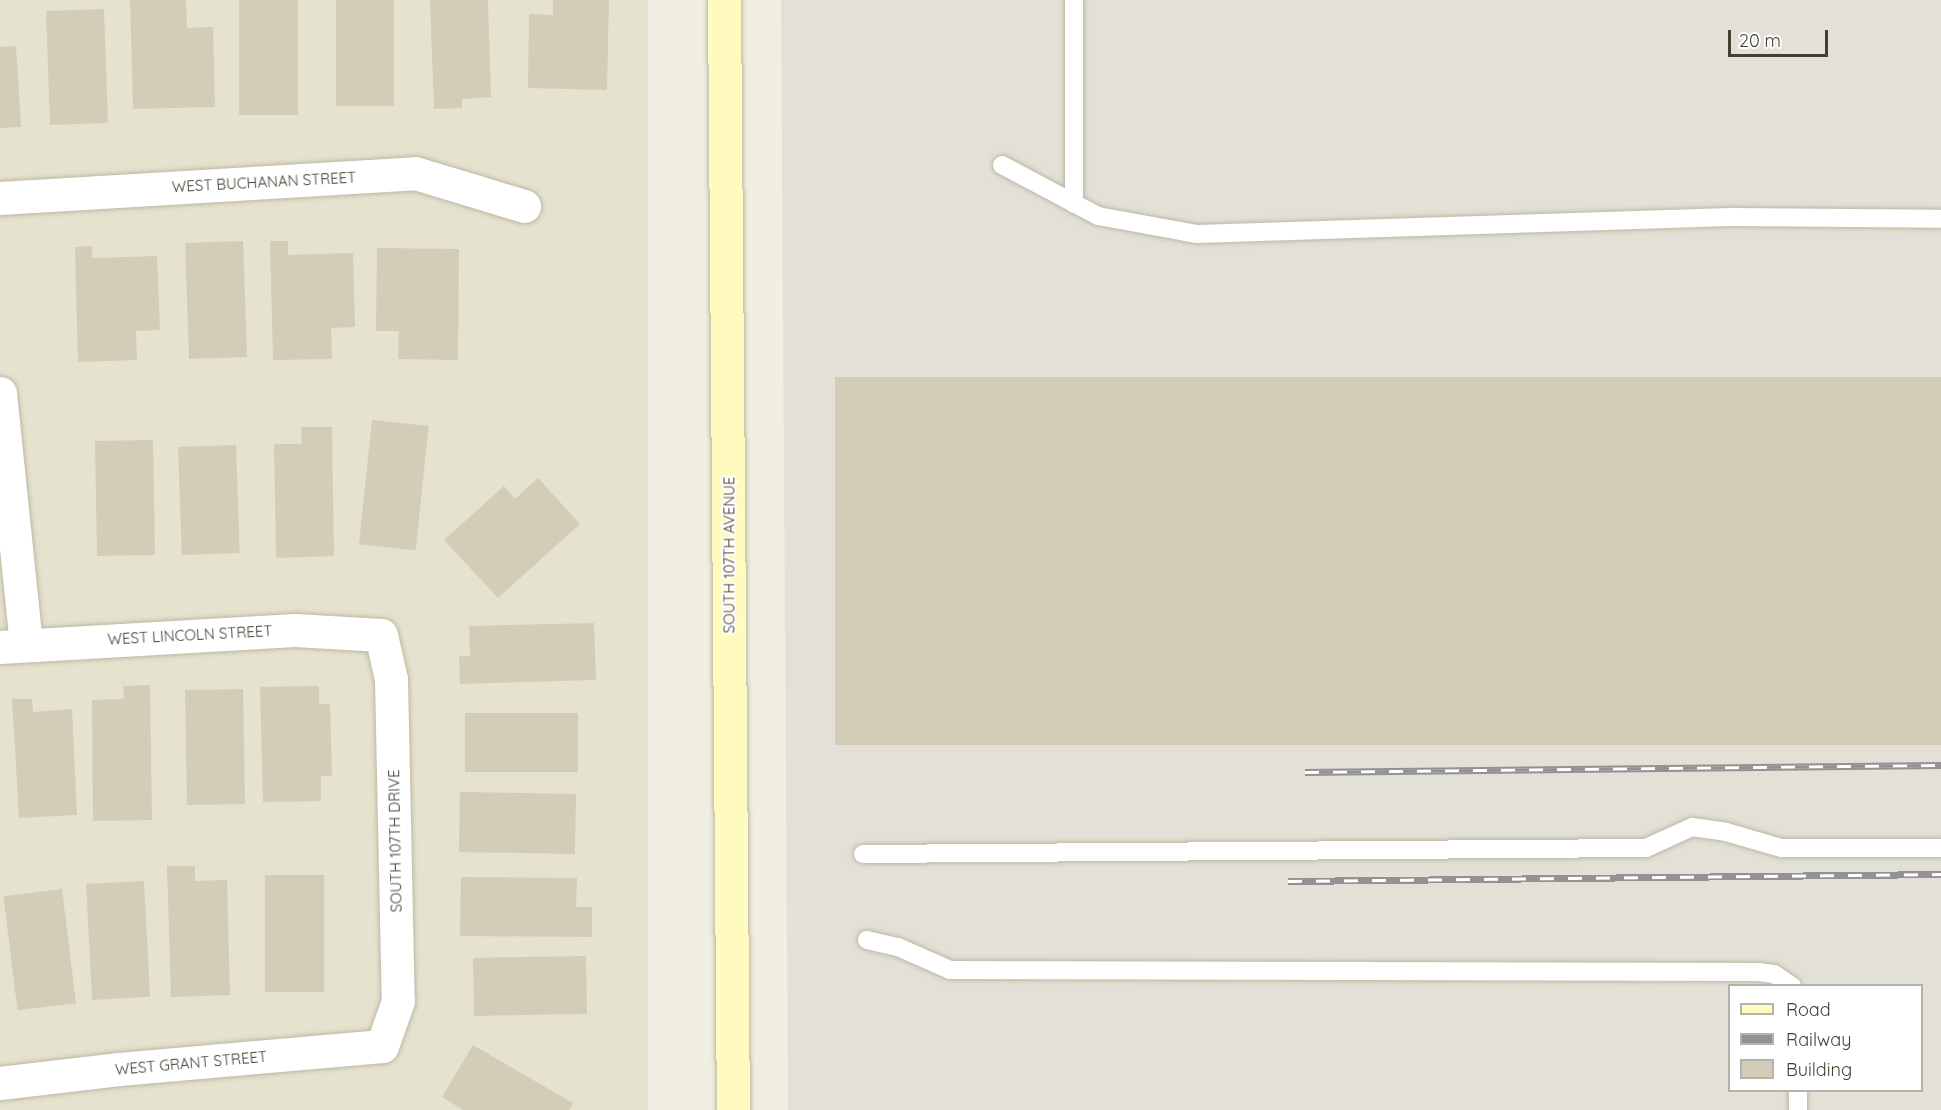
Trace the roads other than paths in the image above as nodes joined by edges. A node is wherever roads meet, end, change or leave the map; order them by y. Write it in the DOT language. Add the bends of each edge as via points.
graph roads {
  1 [pos="724,0"];
  2 [pos="1074,0"];
  3 [pos="1002,165"];
  4 [pos="0,198"];
  5 [pos="1074,204"];
  6 [pos="524,206"];
  7 [pos="1941,219"];
  8 [pos="0,393"];
  9 [pos="381,635"];
  10 [pos="13,645"];
  11 [pos="1941,848"];
  12 [pos="863,854"];
  13 [pos="867,940"];
  14 [pos="1789,984"];
  15 [pos="382,1046"];
  16 [pos="0,1083"];
  17 [pos="1798,1092"];
  18 [pos="733,1110"];
  19 [pos="1798,1110"];
  1 -- 18 [label="main road, SOUTH 107TH AVENUE"];
  2 -- 5 [label="lane"];
  3 -- 5 [label="lane"];
  4 -- 6 [label="street, WEST BUCHANAN STREET" via="415,173"];
  5 -- 7 [label="lane" via="1098,216 1197,234 1732,217"];
  8 -- 10 [label="street"];
  9 -- 10 [label="street, WEST LINCOLN STREET" via="295,630"];
  9 -- 15 [label="street, SOUTH 107TH DRIVE" via="391,679 398,1001"];
  11 -- 12 [label="lane" via="1781,848 1692,826 1646,848"];
  13 -- 14 [label="lane" via="898,947 950,970 1758,972 1774,974"];
  15 -- 16 [label="street, WEST GRANT STREET"];
  17 -- 19 [label="lane"];
}
